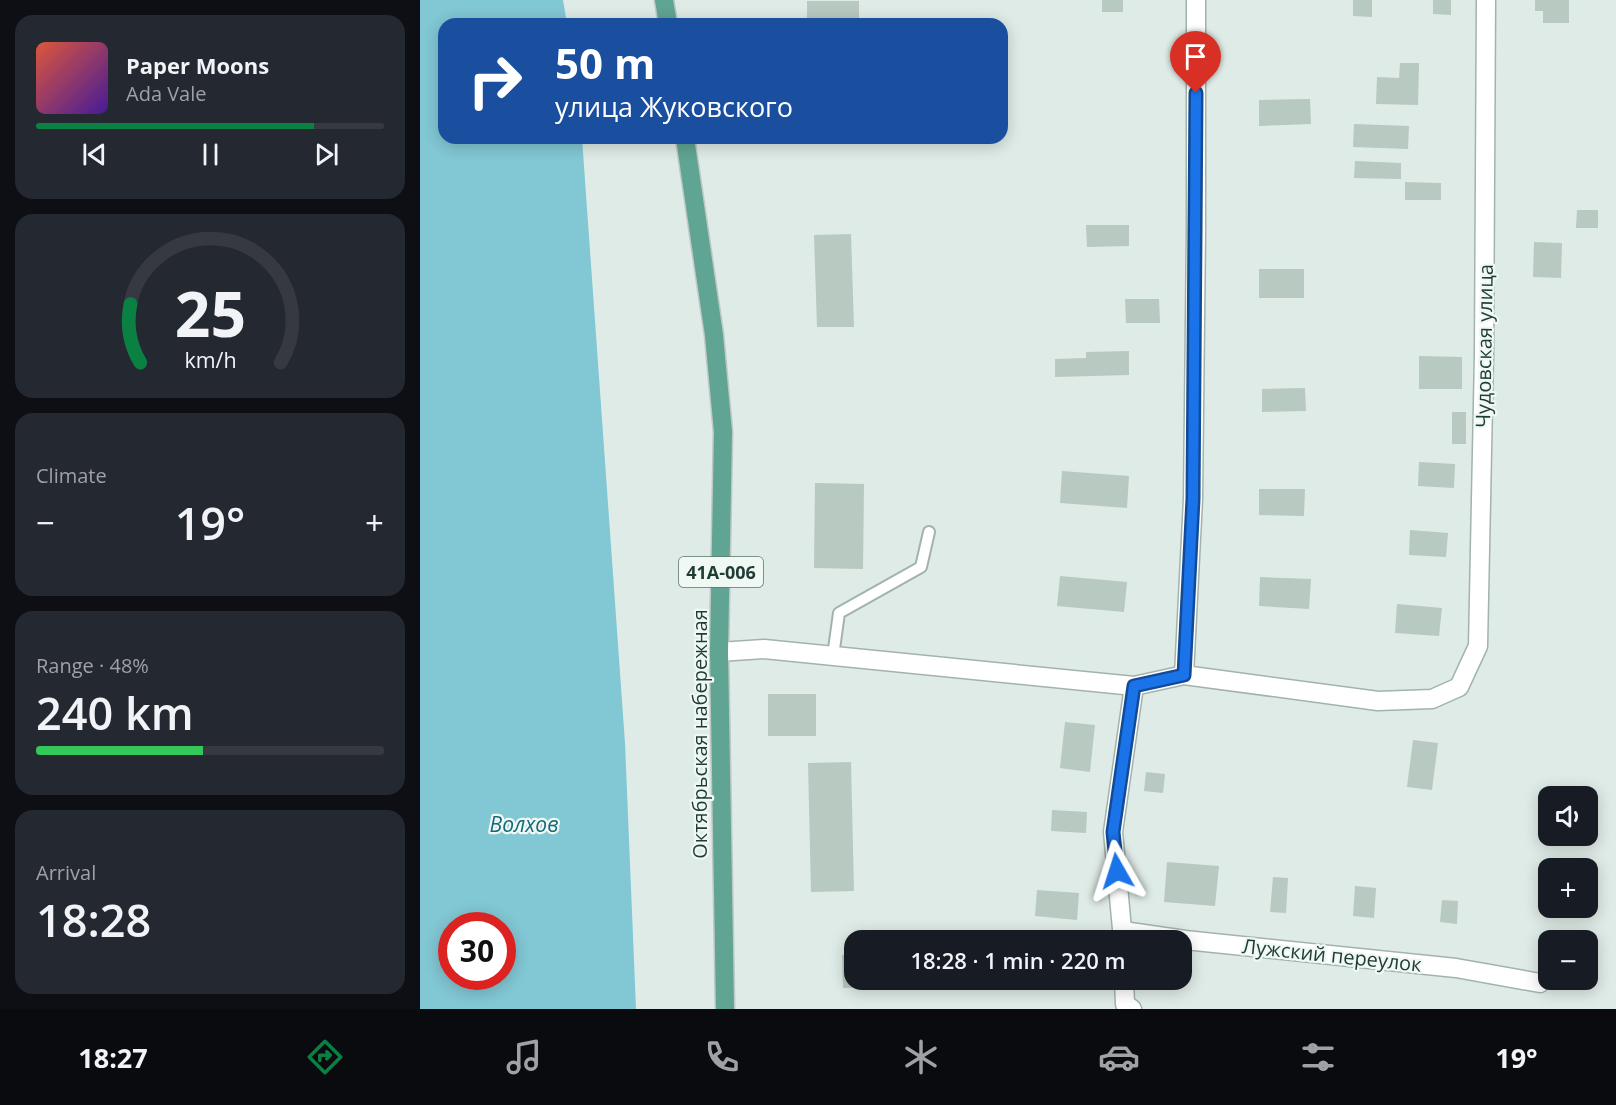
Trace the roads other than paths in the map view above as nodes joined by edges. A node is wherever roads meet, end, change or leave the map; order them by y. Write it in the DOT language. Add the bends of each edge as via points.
graph roads {
  1 [pos="664,0"];
  2 [pos="1196,0"];
  3 [pos="1485,0"];
  4 [pos="667,18"];
  5 [pos="686,144"];
  6 [pos="929,532"];
  7 [pos="719,652"];
  8 [pos="833,656"];
  9 [pos="1184,675"];
  10 [pos="1134,686"];
  11 [pos="1122,930"];
  12 [pos="1192,941"];
  13 [pos="1538,983"];
  14 [pos="1124,990"];
  15 [pos="725,1009"];
  16 [pos="1132,1009"];
  1 -- 4 [label="main road"];
  2 -- 9 [label="street" via="1193,499"];
  3 -- 9 [label="street, Чудовская улица" via="1478,646 1459,687 1432,699 1378,701"];
  5 -- 7 [label="main road, Октябрьская набережная / 41А-006" via="714,335 723,432"];
  6 -- 8 [label="lane" via="921,567 838,613"];
  7 -- 8 [label="street" via="764,650"];
  7 -- 15 [label="main road, Октябрьская набережная / 41А-006"];
  8 -- 10 [label="street"];
  9 -- 10 [label="street"];
  10 -- 11 [label="street" via="1113,832"];
  12 -- 13 [label="street, Лужский переулок" via="1456,968"];
  14 -- 16 [label="street" via="1125,1004"];
}
